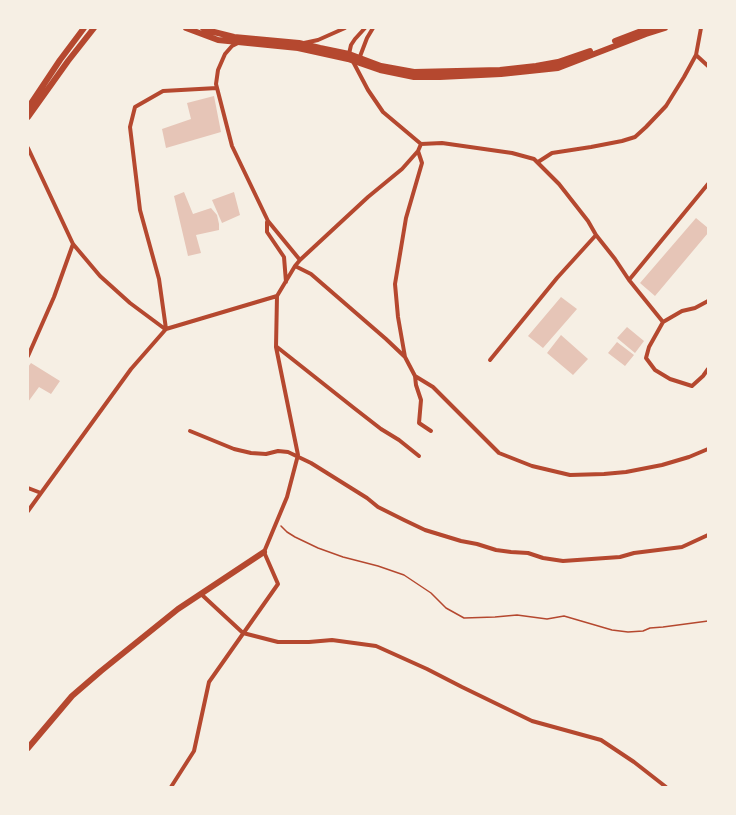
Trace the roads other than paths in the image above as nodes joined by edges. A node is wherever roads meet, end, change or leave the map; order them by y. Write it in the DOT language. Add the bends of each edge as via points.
graph roads {
  1 [pos="84,28"];
  2 [pos="94,28"];
  3 [pos="186,28"];
  4 [pos="203,28"];
  5 [pos="345,28"];
  6 [pos="365,28"];
  7 [pos="373,28"];
  8 [pos="649,28"];
  9 [pos="665,28"];
  10 [pos="701,28"];
  11 [pos="238,43"];
  12 [pos="299,44"];
  13 [pos="349,54"];
  14 [pos="696,54"];
  15 [pos="357,61"];
  16 [pos="708,66"];
  17 [pos="217,88"];
  18 [pos="28,108"];
  19 [pos="28,117"];
  20 [pos="421,144"];
  21 [pos="28,148"];
  22 [pos="418,152"];
  23 [pos="538,162"];
  24 [pos="708,184"];
  25 [pos="268,221"];
  26 [pos="596,235"];
  27 [pos="73,244"];
  28 [pos="300,260"];
  29 [pos="295,266"];
  30 [pos="629,280"];
  31 [pos="286,282"];
  32 [pos="277,296"];
  33 [pos="708,301"];
  34 [pos="663,322"];
  35 [pos="166,329"];
  36 [pos="276,347"];
  37 [pos="28,356"];
  38 [pos="405,358"];
  39 [pos="490,360"];
  40 [pos="708,369"];
  41 [pos="415,376"];
  42 [pos="190,431"];
  43 [pos="431,431"];
  44 [pos="708,449"];
  45 [pos="298,455"];
  46 [pos="419,456"];
  47 [pos="28,488"];
  48 [pos="41,493"];
  49 [pos="28,511"];
  50 [pos="708,535"];
  51 [pos="264,552"];
  52 [pos="201,594"];
  53 [pos="243,633"];
  54 [pos="28,748"];
  55 [pos="171,787"];
  56 [pos="666,787"];
  1 -- 18 [label="main road"];
  2 -- 19 [label="main road"];
  3 -- 11 [label="main road" via="209,38"];
  4 -- 12 [label="main road" via="234,37"];
  5 -- 12 [label="street" via="318,40"];
  6 -- 13 [label="street" via="351,45"];
  7 -- 15 [label="street"];
  8 -- 15 [label="main road" via="558,62 536,66 500,70 414,72"];
  9 -- 15 [label="main road" via="558,68 501,74 414,77 380,70"];
  10 -- 14 [label="street"];
  11 -- 15 [label="main road" via="298,48"];
  11 -- 17 [label="street" via="229,50 221,62 216,78"];
  12 -- 13 [label="main road"];
  13 -- 15 [label="main road"];
  14 -- 16 [label="street"];
  14 -- 23 [label="street" via="666,106 635,137 552,153"];
  15 -- 20 [label="street" via="368,90 383,112"];
  17 -- 25 [label="street" via="232,146"];
  17 -- 35 [label="street" via="163,91 135,107 130,127 140,210 159,279"];
  20 -- 22 [label="street"];
  20 -- 23 [label="street" via="442,143 512,153"];
  21 -- 27 [label="street"];
  22 -- 28 [label="street"];
  22 -- 38 [label="street" via="422,163 406,218 395,284"];
  23 -- 26 [label="street" via="560,184"];
  24 -- 30 [label="street"];
  25 -- 28 [label="street"];
  25 -- 31 [label="street" via="267,232 284,257"];
  26 -- 30 [label="street"];
  26 -- 39 [label="street"];
  27 -- 35 [label="street" via="100,276 130,303"];
  27 -- 37 [label="street" via="54,297"];
  28 -- 29 [label="street"];
  29 -- 31 [label="street"];
  29 -- 38 [label="street" via="311,274"];
  30 -- 34 [label="street"];
  31 -- 32 [label="street"];
  32 -- 35 [label="street"];
  32 -- 36 [label="street"];
  33 -- 34 [label="street"];
  34 -- 40 [label="street" via="648,347 646,358 655,370 670,379 692,386"];
  35 -- 48 [label="street" via="126,375"];
  36 -- 45 [label="street"];
  36 -- 46 [label="street"];
  38 -- 41 [label="street"];
  41 -- 43 [label="street" via="421,400 419,423"];
  41 -- 44 [label="street" via="433,387 500,453 570,475 626,472 689,457"];
  42 -- 45 [label="street" via="238,451 266,454 284,451"];
  45 -- 50 [label="street" via="378,507 415,525 461,541 503,551 528,553 563,561 620,557 682,547"];
  45 -- 51 [label="street" via="287,497"];
  47 -- 48 [label="street"];
  48 -- 49 [label="street"];
  51 -- 52 [label="main road"];
  51 -- 53 [label="street" via="278,584"];
  52 -- 53 [label="street"];
  52 -- 54 [label="main road" via="178,609 72,696"];
  53 -- 55 [label="street" via="209,682 194,751"];
  53 -- 56 [label="street" via="278,642 332,640 376,646 532,721 601,740"];
}
